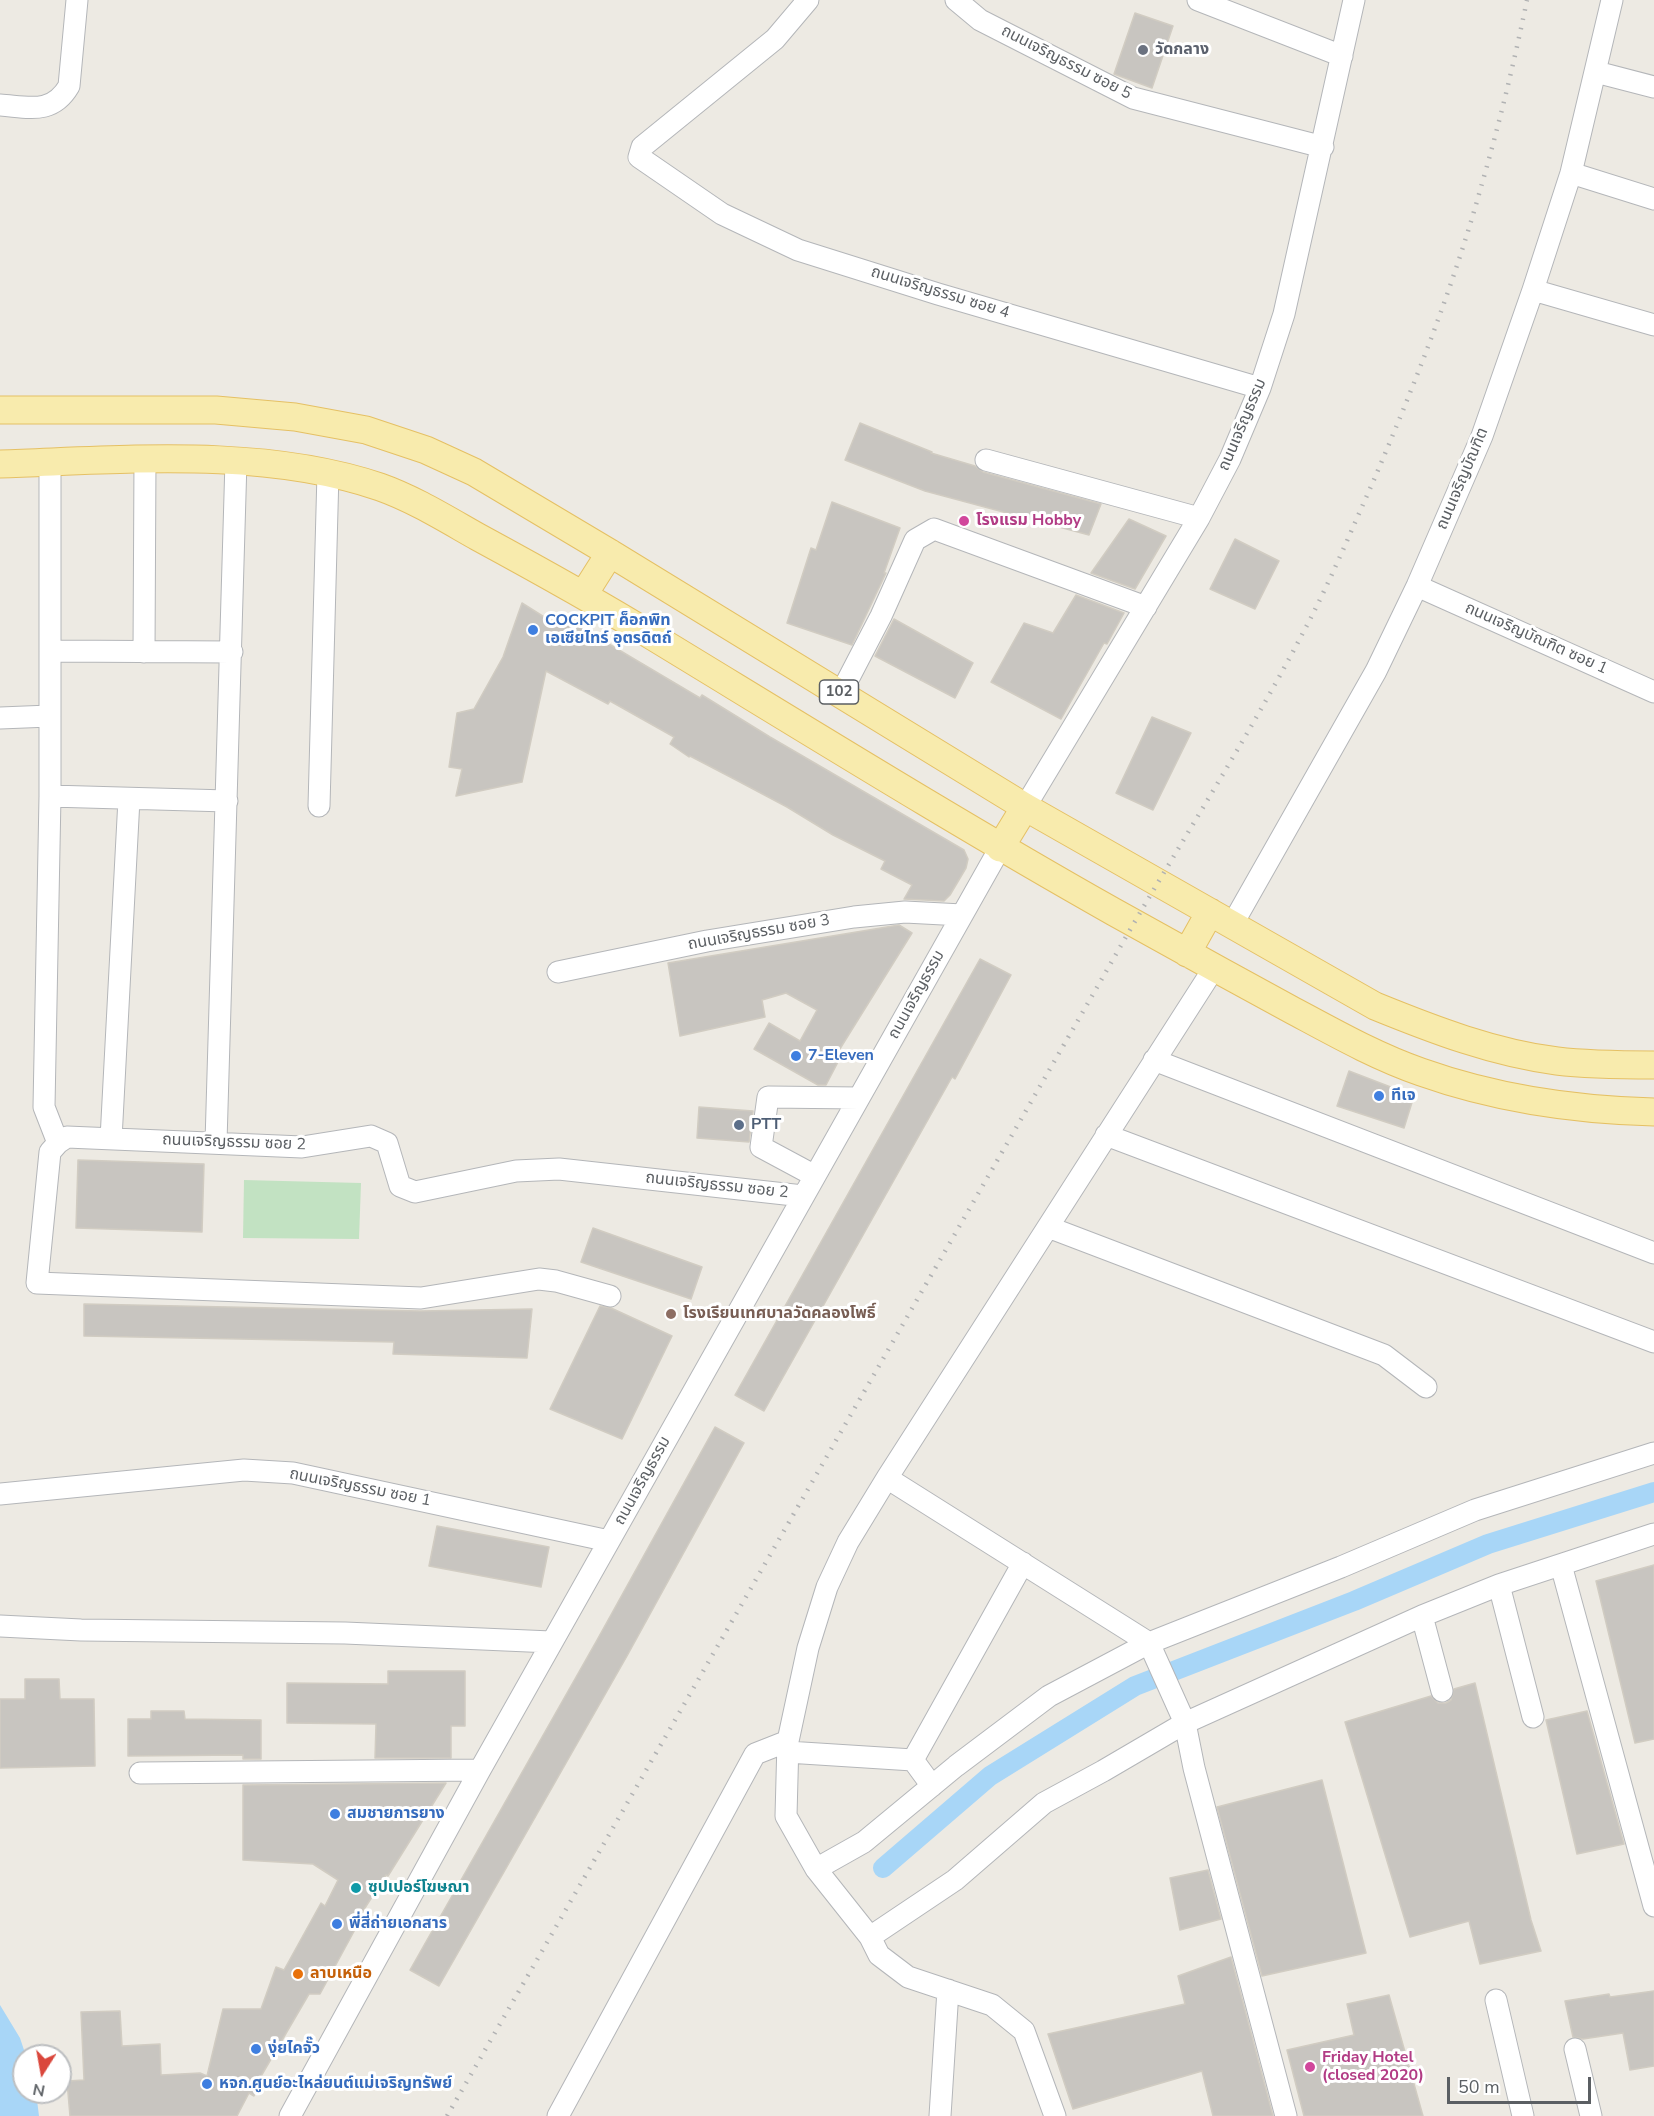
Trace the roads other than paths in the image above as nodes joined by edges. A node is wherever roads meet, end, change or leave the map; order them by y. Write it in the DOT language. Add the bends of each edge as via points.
graph roads {
  1 [pos="77,0"];
  2 [pos="808,0"];
  3 [pos="956,0"];
  4 [pos="1198,0"];
  5 [pos="1354,0"];
  6 [pos="1612,0"];
  7 [pos="1342,56"];
  8 [pos="1596,72"];
  9 [pos="1654,87"];
  10 [pos="0,105"];
  11 [pos="1323,147"];
  12 [pos="1571,173"];
  13 [pos="1654,199"];
  14 [pos="1533,290"];
  15 [pos="1654,324"];
  16 [pos="1260,388"];
  17 [pos="0,410"];
  18 [pos="145,459"];
  19 [pos="986,460"];
  20 [pos="236,461"];
  21 [pos="50,462"];
  22 [pos="0,464"];
  23 [pos="328,473"];
  24 [pos="1199,518"];
  25 [pos="610,553"];
  26 [pos="1417,586"];
  27 [pos="584,594"];
  28 [pos="1146,607"];
  29 [pos="50,651"];
  30 [pos="144,652"];
  31 [pos="232,652"];
  32 [pos="1654,692"];
  33 [pos="841,693"];
  34 [pos="50,716"];
  35 [pos="0,718"];
  36 [pos="50,796"];
  37 [pos="129,799"];
  38 [pos="227,801"];
  39 [pos="320,806"];
  40 [pos="1025,807"];
  41 [pos="1000,848"];
  42 [pos="962,915"];
  43 [pos="1221,919"];
  44 [pos="1187,953"];
  45 [pos="1214,968"];
  46 [pos="558,972"];
  47 [pos="1154,1060"];
  48 [pos="1654,1065"];
  49 [pos="859,1098"];
  50 [pos="1654,1112"];
  51 [pos="1106,1135"];
  52 [pos="111,1139"];
  53 [pos="216,1142"];
  54 [pos="58,1143"];
  55 [pos="815,1176"];
  56 [pos="804,1196"];
  57 [pos="1048,1227"];
  58 [pos="1654,1252"];
  59 [pos="610,1296"];
  60 [pos="1654,1342"];
  61 [pos="1426,1387"];
  62 [pos="1654,1454"];
  63 [pos="887,1478"];
  64 [pos="0,1494"];
  65 [pos="1654,1534"];
  66 [pos="609,1541"];
  67 [pos="1023,1563"];
  68 [pos="1561,1565"];
  69 [pos="1499,1585"];
  70 [pos="1422,1616"];
  71 [pos="0,1626"];
  72 [pos="551,1642"];
  73 [pos="1149,1643"];
  74 [pos="1442,1691"];
  75 [pos="1533,1717"];
  76 [pos="1185,1723"];
  77 [pos="787,1746"];
  78 [pos="913,1760"];
  79 [pos="480,1770"];
  80 [pos="140,1773"];
  81 [pos="932,1786"];
  82 [pos="816,1869"];
  83 [pos="1654,1906"];
  84 [pos="870,1937"];
  85 [pos="948,1990"];
  86 [pos="1496,2000"];
  87 [pos="1575,2049"];
  88 [pos="290,2116"];
  89 [pos="558,2116"];
  90 [pos="940,2116"];
  91 [pos="1054,2116"];
  92 [pos="1286,2116"];
  93 [pos="1523,2116"];
  94 [pos="1591,2116"];
  1 -- 10 [label="street" via="69,86 63,95 49,106"];
  2 -- 16 [label="street, ถนนเจริญธรรม ซอย 4" via="775,39 642,147 639,157 722,214 798,250"];
  3 -- 11 [label="street, ถนนเจริญธรรม ซอย 5" via="980,20 1132,98"];
  4 -- 7 [label="street"];
  5 -- 7 [label="street, ถนนเจริญธรรม"];
  6 -- 8 [label="street, ถนนเจริญบัณฑิต"];
  7 -- 11 [label="street, ถนนเจริญธรรม"];
  8 -- 9 [label="street"];
  8 -- 12 [label="street, ถนนเจริญบัณฑิต"];
  11 -- 16 [label="street, ถนนเจริญธรรม" via="1284,314"];
  12 -- 13 [label="street"];
  12 -- 14 [label="street, ถนนเจริญบัณฑิต"];
  14 -- 15 [label="street"];
  14 -- 26 [label="street, ถนนเจริญบัณฑิต" via="1482,436"];
  16 -- 24 [label="street, ถนนเจริญธรรม" via="1230,459"];
  17 -- 25 [label="main road, 102" via="216,410 295,417 366,430 426,450 474,472"];
  18 -- 20 [label="main road"];
  18 -- 21 [label="main road"];
  18 -- 30 [label="street"];
  19 -- 24 [label="street"];
  20 -- 23 [label="main road" via="291,465"];
  20 -- 31 [label="street"];
  21 -- 22 [label="main road"];
  21 -- 29 [label="street"];
  23 -- 27 [label="main road" via="383,488 428,509"];
  23 -- 39 [label="street"];
  24 -- 28 [label="street, ถนนเจริญธรรม"];
  25 -- 27 [label="main road"];
  25 -- 33 [label="main road, 102"];
  26 -- 32 [label="street, ถนนเจริญบัณฑิต ซอย 1"];
  26 -- 43 [label="street, ถนนเจริญบัณฑิต" via="1376,671"];
  27 -- 41 [label="main road"];
  28 -- 33 [label="street" via="934,529 915,540"];
  28 -- 40 [label="street, ถนนเจริญธรรม"];
  29 -- 30 [label="street"];
  29 -- 34 [label="street"];
  30 -- 31 [label="street"];
  31 -- 38 [label="street"];
  33 -- 40 [label="main road, 102"];
  34 -- 35 [label="street"];
  34 -- 36 [label="street"];
  36 -- 37 [label="street"];
  36 -- 54 [label="street" via="44,1107"];
  37 -- 38 [label="street"];
  37 -- 52 [label="street"];
  38 -- 53 [label="street"];
  40 -- 41 [label="main road"];
  40 -- 43 [label="main road, 102"];
  41 -- 42 [label="street, ถนนเจริญธรรม"];
  41 -- 44 [label="main road"];
  42 -- 46 [label="street, ถนนเจริญธรรม ซอย 3" via="905,912 854,917 707,941"];
  42 -- 49 [label="street, ถนนเจริญธรรม"];
  43 -- 44 [label="main road"];
  43 -- 48 [label="main road, 102" via="1375,1006 1437,1031 1557,1061"];
  44 -- 45 [label="main road"];
  45 -- 47 [label="street"];
  45 -- 50 [label="main road" via="1363,1048 1421,1072 1529,1102"];
  47 -- 51 [label="street"];
  47 -- 58 [label="street"];
  49 -- 55 [label="street, ถนนเจริญธรรม"];
  49 -- 55 [label="street" via="768,1097 761,1147"];
  51 -- 57 [label="street"];
  51 -- 60 [label="street"];
  52 -- 53 [label="street, ถนนเจริญธรรม ซอย 2"];
  52 -- 54 [label="street, ถนนเจริญธรรม ซอย 2" via="67,1137"];
  53 -- 56 [label="street, ถนนเจริญธรรม ซอย 2" via="302,1147 371,1136 387,1143 400,1186 415,1192 516,1171 559,1169"];
  54 -- 59 [label="street" via="50,1152 37,1283 421,1298 539,1279"];
  55 -- 56 [label="street, ถนนเจริญธรรม"];
  56 -- 66 [label="street, ถนนเจริญธรรม"];
  57 -- 61 [label="street" via="1384,1355"];
  57 -- 63 [label="street"];
  62 -- 73 [label="street" via="1475,1510"];
  63 -- 67 [label="street"];
  63 -- 77 [label="street" via="827,1587 808,1648"];
  64 -- 66 [label="street, ถนนเจริญธรรม ซอย 1" via="244,1470 293,1473"];
  65 -- 68 [label="street"];
  66 -- 72 [label="street, ถนนเจริญธรรม"];
  67 -- 73 [label="street"];
  67 -- 78 [label="street"];
  68 -- 69 [label="street"];
  68 -- 83 [label="street"];
  69 -- 70 [label="street"];
  69 -- 75 [label="street"];
  70 -- 74 [label="street"];
  70 -- 76 [label="street"];
  71 -- 72 [label="street" via="345,1633"];
  72 -- 79 [label="street, ถนนเจริญธรรม"];
  73 -- 76 [label="street"];
  73 -- 81 [label="street" via="1049,1696"];
  76 -- 84 [label="street" via="1044,1803 955,1880"];
  76 -- 92 [label="street"];
  77 -- 78 [label="street"];
  77 -- 82 [label="street" via="786,1816"];
  77 -- 89 [label="street" via="755,1754"];
  78 -- 81 [label="street"];
  79 -- 80 [label="street"];
  79 -- 88 [label="street, ถนนเจริญธรรม"];
  81 -- 82 [label="street" via="864,1842"];
  82 -- 84 [label="street"];
  84 -- 85 [label="street" via="879,1955 908,1977"];
  85 -- 90 [label="street"];
  85 -- 91 [label="street" via="992,2005 1024,2031"];
  86 -- 93 [label="street"];
  87 -- 94 [label="street"];
}
